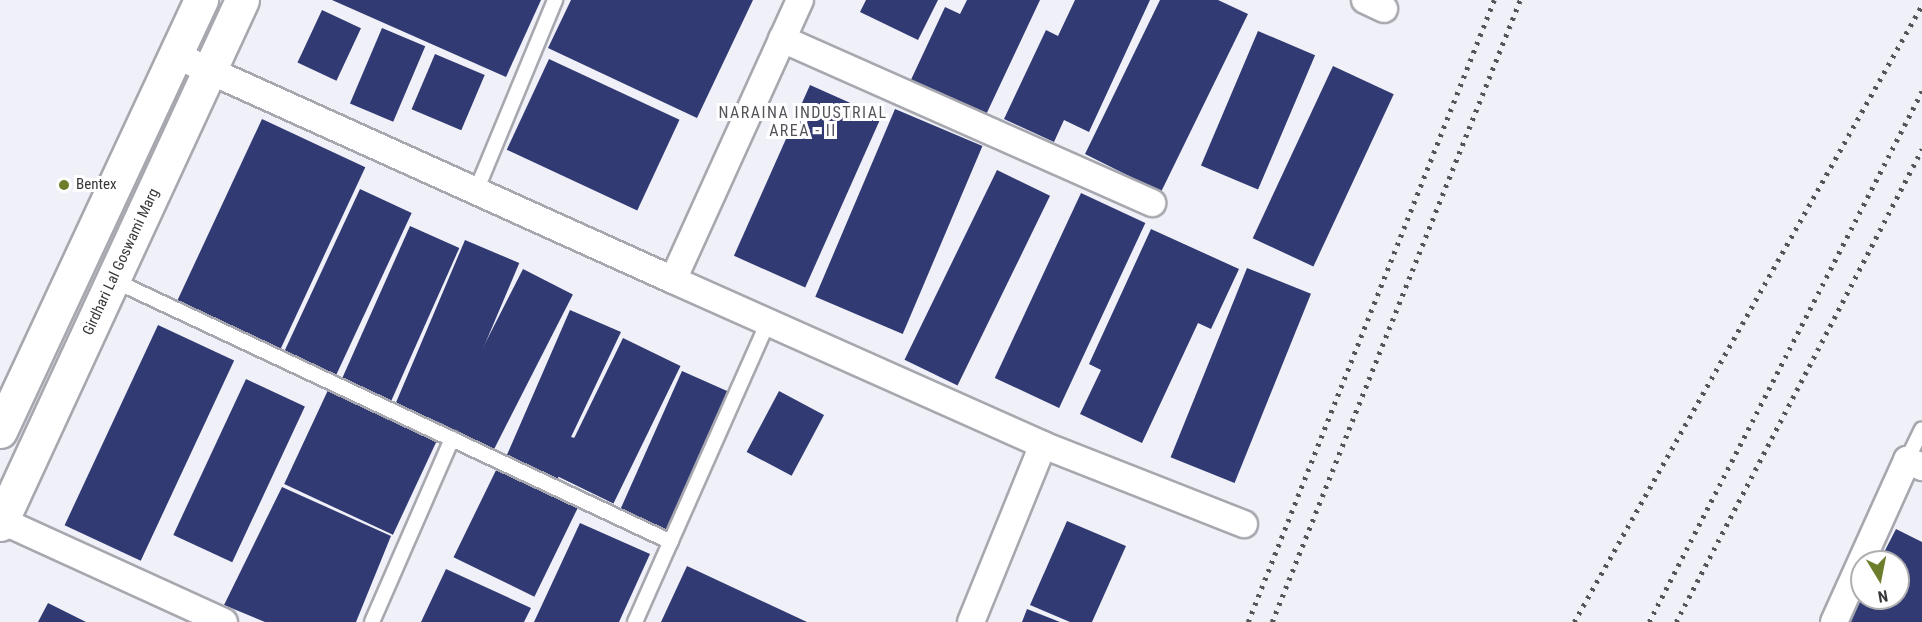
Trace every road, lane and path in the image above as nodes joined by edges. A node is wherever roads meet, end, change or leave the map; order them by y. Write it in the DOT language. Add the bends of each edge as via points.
graph roads {
  1 [pos="201,0"];
  2 [pos="242,0"];
  3 [pos="555,0"];
  4 [pos="800,0"];
  5 [pos="782,39"];
  6 [pos="175,56"];
  7 [pos="209,71"];
  8 [pos="476,190"];
  9 [pos="1152,203"];
  10 [pos="113,280"];
  11 [pos="674,280"];
  12 [pos="768,322"];
  13 [pos="1922,429"];
  14 [pos="0,431"];
  15 [pos="452,439"];
  16 [pos="1042,445"];
  17 [pos="1914,464"];
  18 [pos="1,521"];
  19 [pos="1244,524"];
  20 [pos="671,542"];
  21 [pos="224,622"];
  22 [pos="372,622"];
  23 [pos="635,622"];
  24 [pos="971,622"];
  25 [pos="1834,622"];
  1 -- 6 [label="main road"];
  2 -- 7 [label="main road, Girdhari Lal Goswami Marg"];
  3 -- 8 [label="lane"];
  4 -- 5 [label="street"];
  5 -- 9 [label="street"];
  5 -- 11 [label="street"];
  6 -- 7 [label="street"];
  6 -- 14 [label="main road"];
  7 -- 8 [label="street"];
  7 -- 10 [label="main road, Girdhari Lal Goswami Marg"];
  8 -- 11 [label="street"];
  10 -- 15 [label="lane"];
  10 -- 18 [label="main road, Girdhari Lal Goswami Marg"];
  11 -- 12 [label="street"];
  12 -- 16 [label="street"];
  12 -- 20 [label="lane"];
  13 -- 17 [label="lane"];
  15 -- 20 [label="lane"];
  15 -- 22 [label="lane"];
  16 -- 19 [label="street"];
  16 -- 24 [label="street"];
  17 -- 25 [label="street"];
  18 -- 21 [label="street"];
  20 -- 23 [label="lane"];
}
